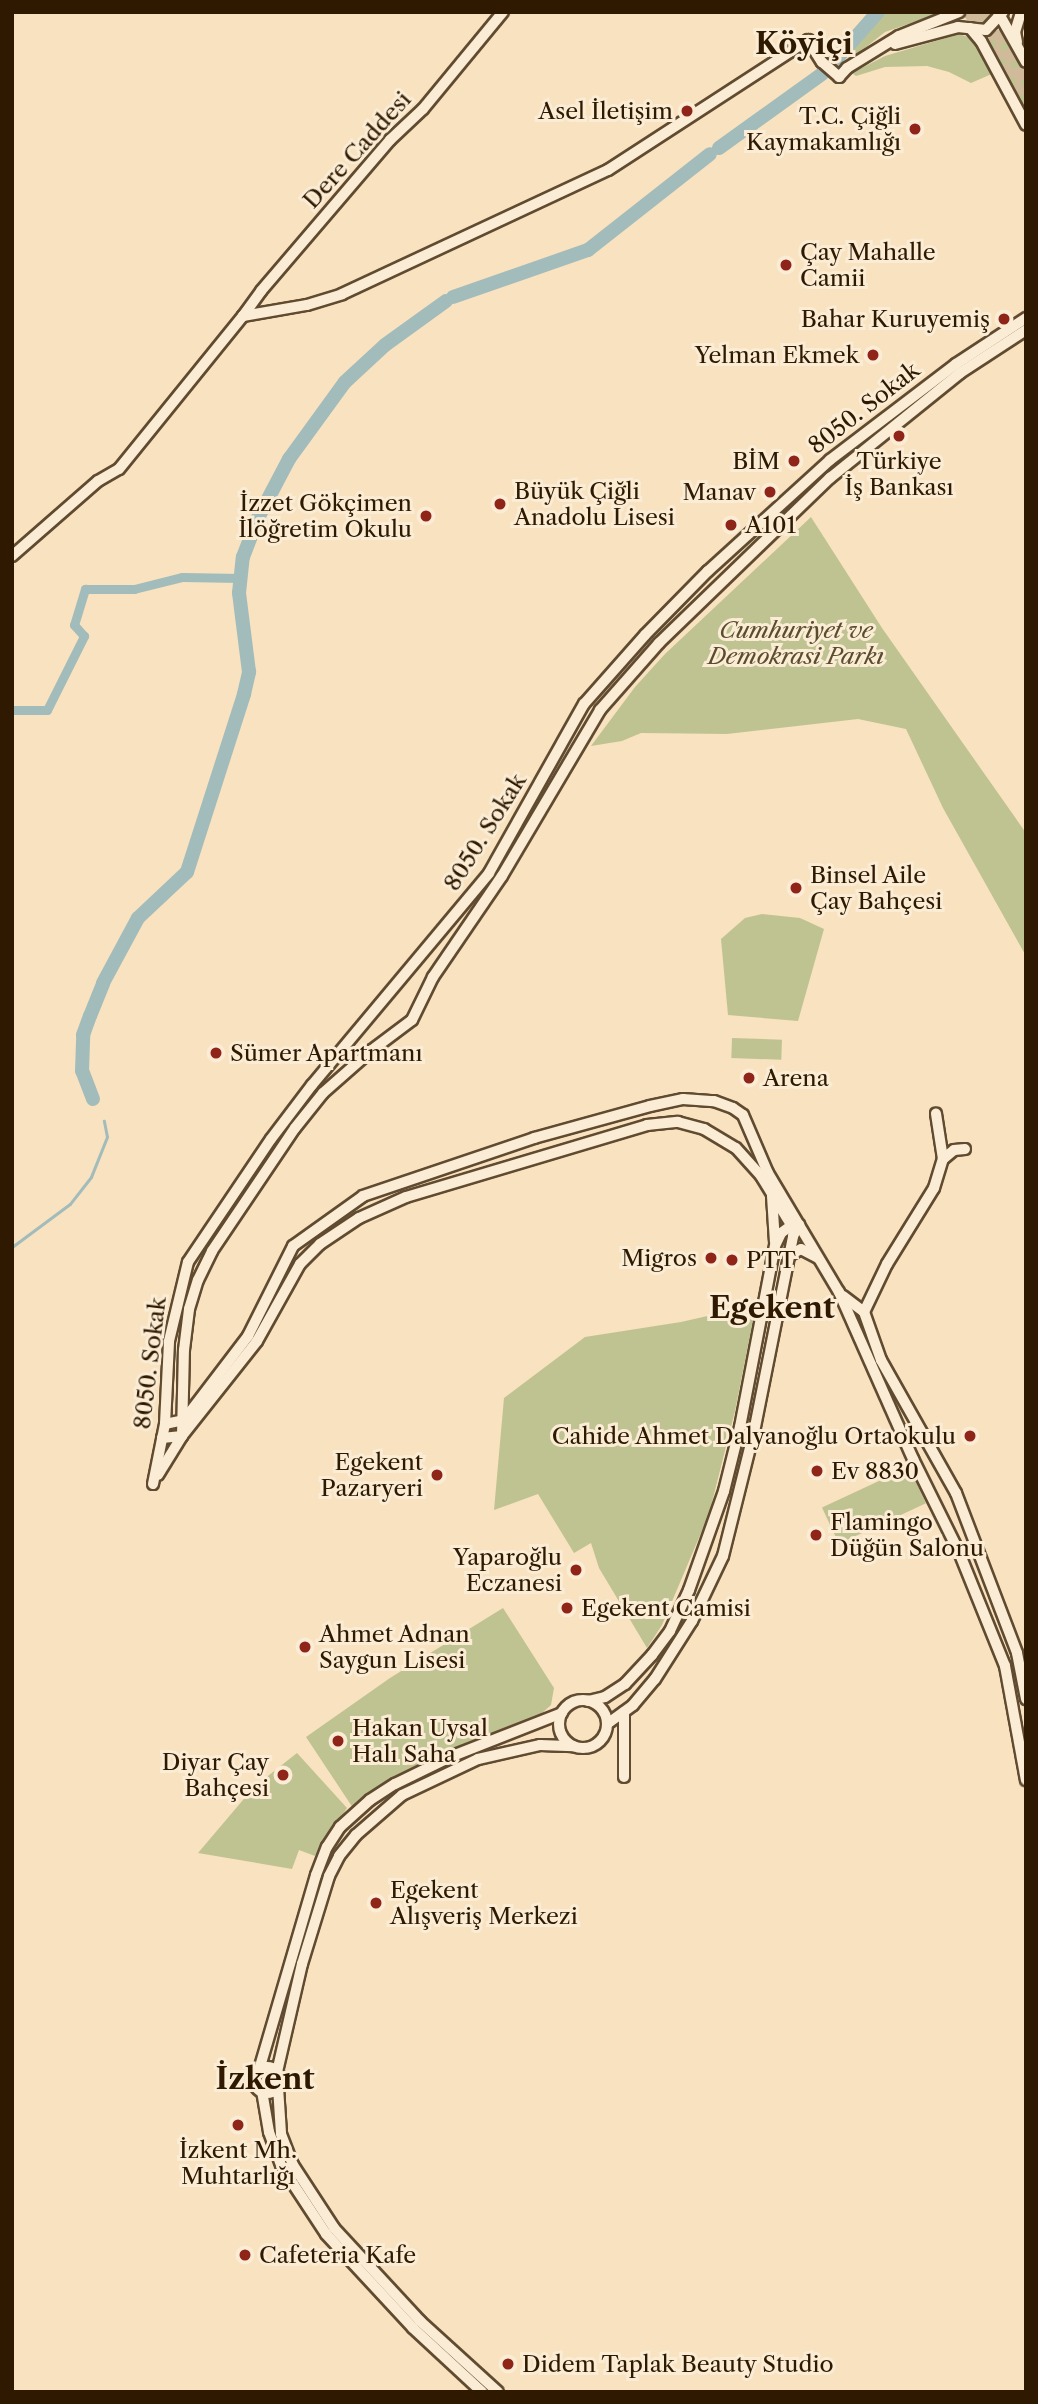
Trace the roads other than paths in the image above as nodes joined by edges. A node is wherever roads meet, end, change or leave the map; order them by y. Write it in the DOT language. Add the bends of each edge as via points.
graph roads {
  1 [pos="503,12"];
  2 [pos="961,12"];
  3 [pos="1021,12"];
  4 [pos="1000,13"];
  5 [pos="970,28"];
  6 [pos="1018,48"];
  7 [pos="876,51"];
  8 [pos="1026,62"];
  9 [pos="1026,125"];
  10 [pos="243,317"];
  11 [pos="1026,318"];
  12 [pos="1026,330"];
  13 [pos="12,556"];
  14 [pos="936,1114"];
  15 [pos="965,1149"];
  16 [pos="943,1159"];
  17 [pos="772,1193"];
  18 [pos="796,1226"];
  19 [pos="775,1246"];
  20 [pos="792,1254"];
  21 [pos="818,1258"];
  22 [pos="839,1292"];
  23 [pos="864,1312"];
  24 [pos="184,1420"];
  25 [pos="165,1424"];
  26 [pos="182,1436"];
  27 [pos="162,1438"];
  28 [pos="1026,1699"];
  29 [pos="588,1701"];
  30 [pos="624,1712"];
  31 [pos="562,1713"];
  32 [pos="607,1724"];
  33 [pos="574,1746"];
  34 [pos="624,1777"];
  35 [pos="1026,1780"];
  36 [pos="395,1784"];
  37 [pos="402,1795"];
  38 [pos="259,2070"];
  39 [pos="277,2072"];
  40 [pos="278,2087"];
  41 [pos="262,2091"];
  42 [pos="417,2325"];
  43 [pos="482,2392"];
  44 [pos="498,2392"];
  1 -- 10 [label="street, Dere Caddesi" via="423,109 339,198"];
  2 -- 5 [label="street"];
  2 -- 7 [label="street" via="899,36"];
  3 -- 6 [label="street" via="1015,32"];
  4 -- 5 [label="street" via="986,30"];
  4 -- 6 [label="street"];
  5 -- 7 [label="street" via="930,33"];
  5 -- 9 [label="street"];
  6 -- 8 [label="street"];
  7 -- 10 [label="street" via="837,76 808,40 608,170 342,294"];
  10 -- 13 [label="street, Dere Caddesi" via="119,469 98,481"];
  11 -- 25 [label="street, 8050. Sokak" via="956,364 830,460 708,571 584,704 489,873 312,1085 188,1262 169,1341"];
  12 -- 24 [label="street, 8050. Sokak" via="960,373 830,478 659,643 600,710 502,876 433,977 412,1020 323,1093 212,1251 190,1309 184,1350"];
  14 -- 16 [label="street"];
  15 -- 16 [label="street" via="954,1150"];
  16 -- 23 [label="street" via="934,1188 887,1264"];
  17 -- 18 [label="street"];
  17 -- 19 [label="street"];
  17 -- 26 [label="street" via="736,1149 704,1129 678,1122 647,1125 406,1197 359,1218 300,1264 257,1341"];
  18 -- 19 [label="street" via="781,1233"];
  18 -- 20 [label="street"];
  18 -- 21 [label="street"];
  18 -- 24 [label="street" via="743,1115 714,1101 683,1099 650,1106 509,1146 363,1196 293,1246 248,1336"];
  19 -- 29 [label="street" via="724,1491 689,1590 670,1631 652,1655 625,1684"];
  20 -- 21 [label="street" via="801,1249"];
  20 -- 30 [label="street" via="723,1556 685,1632 655,1679"];
  21 -- 22 [label="street"];
  22 -- 23 [label="street"];
  22 -- 35 [label="street" via="953,1540 1005,1666"];
  23 -- 28 [label="street" via="881,1360 956,1493 1017,1653"];
  24 -- 25 [label="street"];
  24 -- 26 [label="street, 8050. Sokak"];
  25 -- 27 [label="street, 8050. Sokak"];
  26 -- 27 [label="street"];
  26 -- 27 [label="street, 8050. Sokak" via="153,1483"];
  29 -- 31 [label="street" via="573,1703"];
  29 -- 32 [label="street" via="601,1709"];
  30 -- 32 [label="street"];
  30 -- 34 [label="street"];
  31 -- 33 [label="street" via="559,1728"];
  31 -- 36 [label="street"];
  32 -- 33 [label="street" via="596,1744"];
  33 -- 37 [label="street" via="540,1745 478,1759"];
  36 -- 37 [label="street"];
  36 -- 38 [label="street" via="370,1800 327,1847"];
  37 -- 39 [label="street" via="356,1835 329,1876 302,1964"];
  38 -- 39 [label="street" via="271,2067"];
  38 -- 41 [label="street" via="254,2080"];
  39 -- 40 [label="street"];
  40 -- 41 [label="street"];
  40 -- 42 [label="street" via="281,2134 300,2177 334,2228"];
  41 -- 42 [label="street" via="269,2132 282,2167 326,2234"];
  42 -- 43 [label="street"];
  42 -- 44 [label="street"];
}
